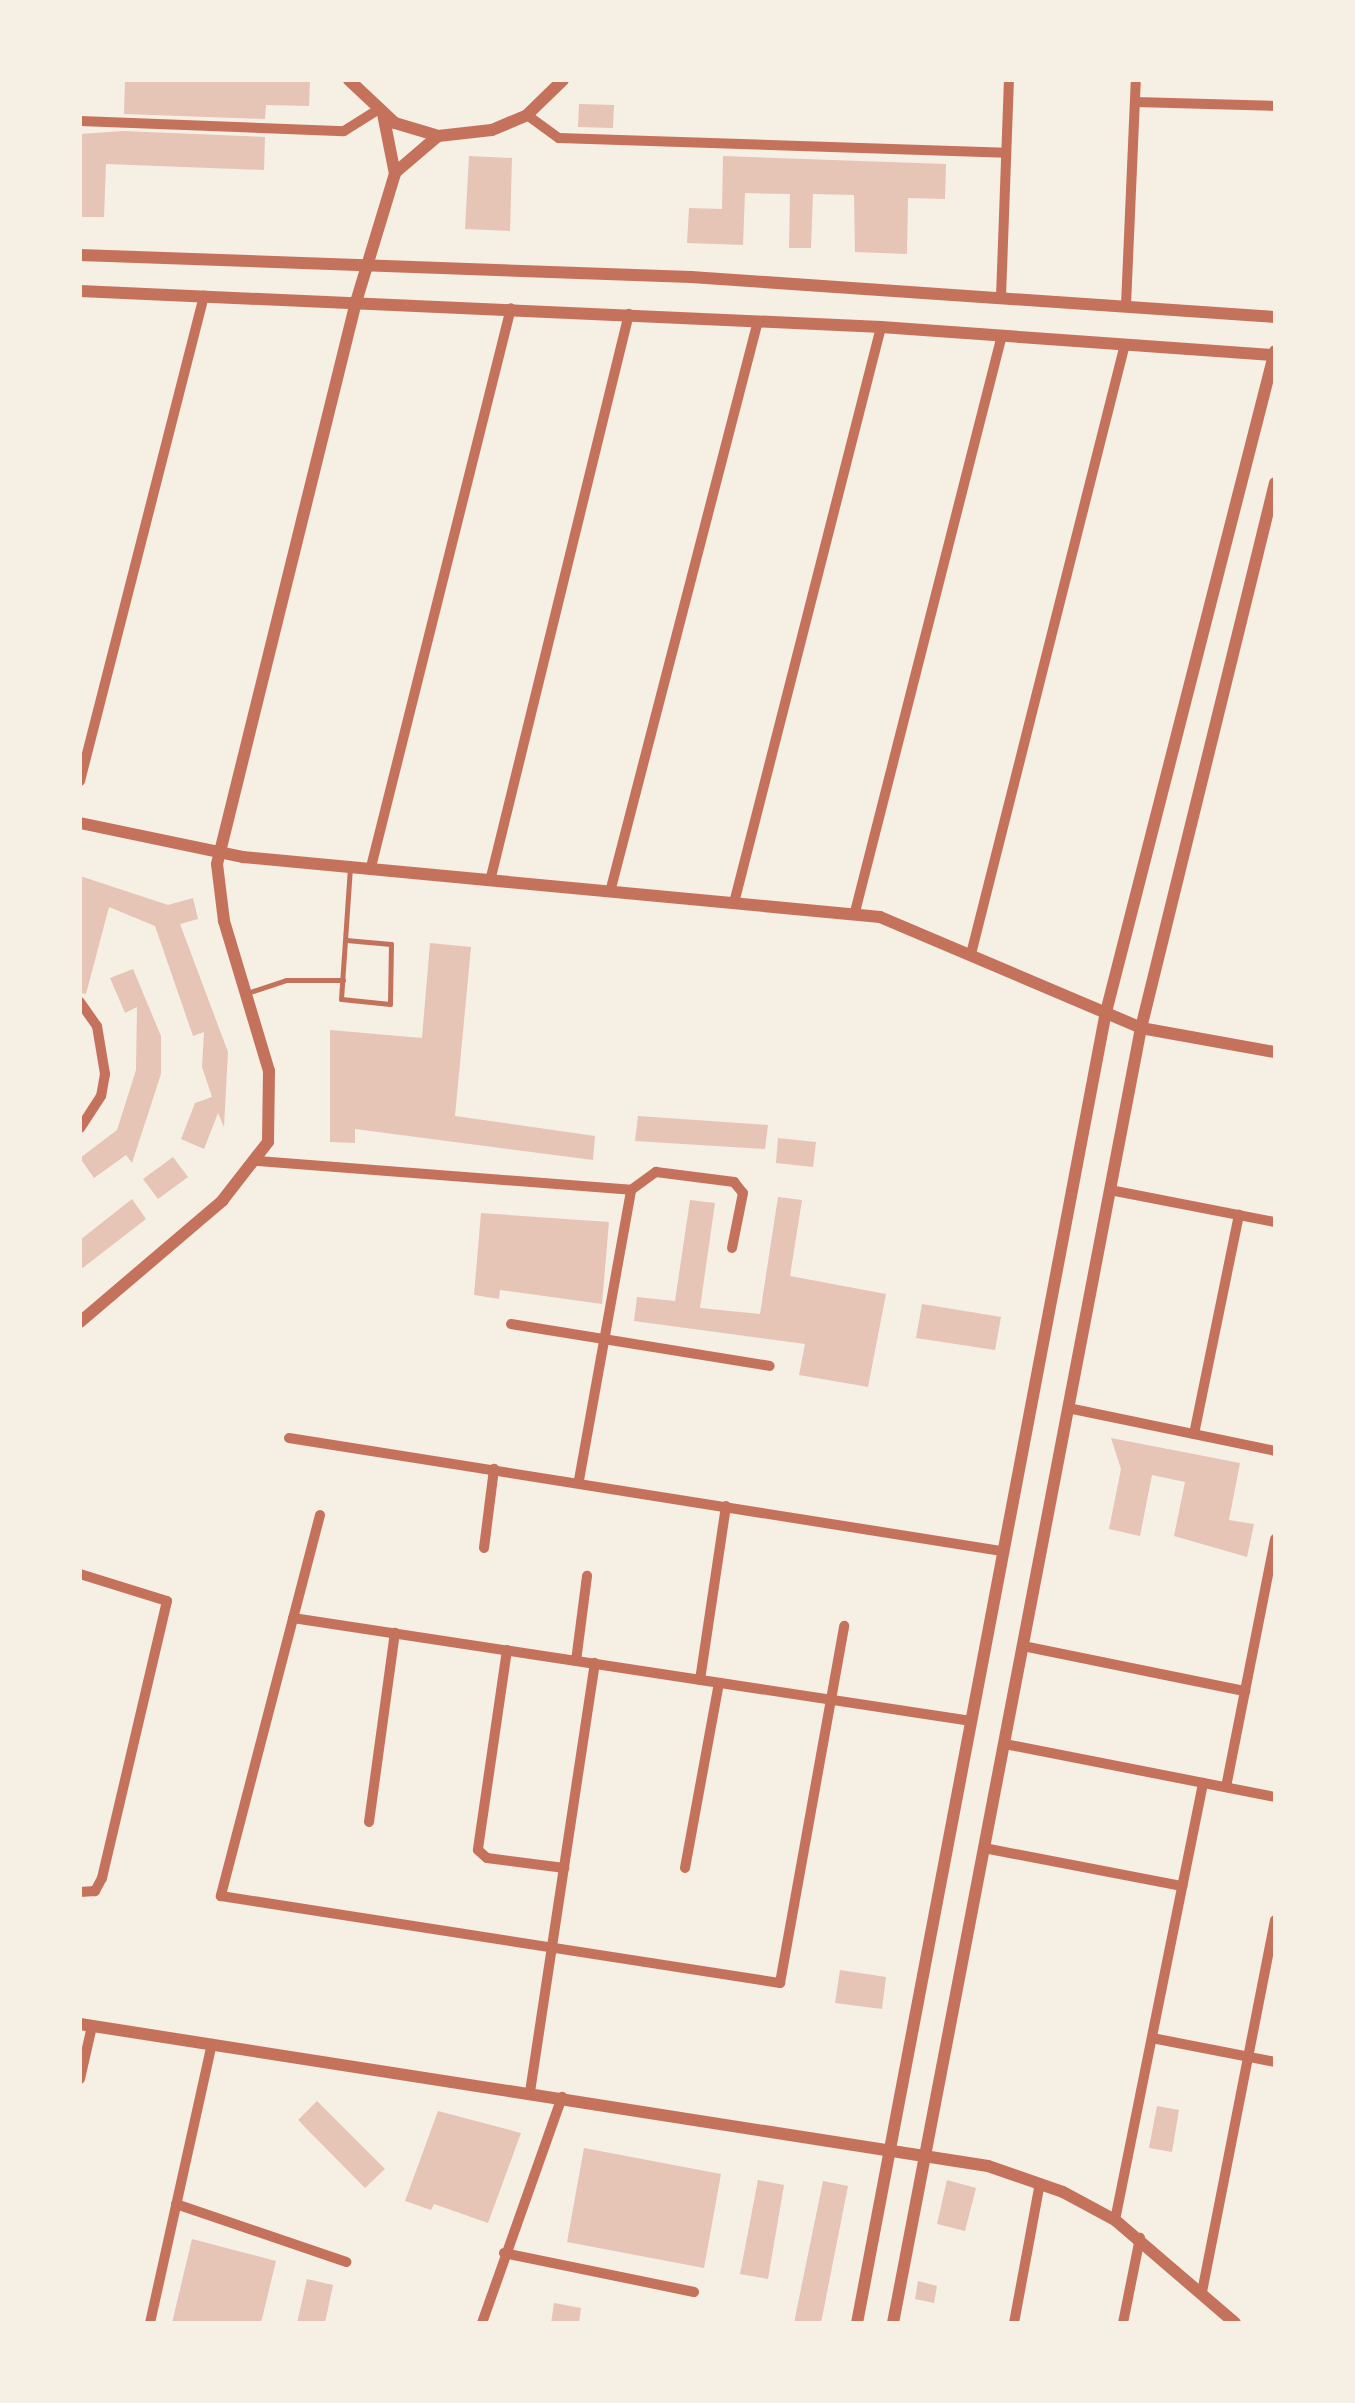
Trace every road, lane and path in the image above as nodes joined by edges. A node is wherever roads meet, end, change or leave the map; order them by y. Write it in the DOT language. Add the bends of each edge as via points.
graph roads {
  1 [pos="350,80"];
  2 [pos="563,80"];
  3 [pos="1009,80"];
  4 [pos="1136,80"];
  5 [pos="1135,102"];
  6 [pos="1275,106"];
  7 [pos="380,112"];
  8 [pos="527,115"];
  9 [pos="80,121"];
  10 [pos="438,136"];
  11 [pos="1006,153"];
  12 [pos="396,174"];
  13 [pos="80,255"];
  14 [pos="367,262"];
  15 [pos="80,291"];
  16 [pos="204,296"];
  17 [pos="1001,297"];
  18 [pos="356,302"];
  19 [pos="1126,305"];
  20 [pos="510,308"];
  21 [pos="629,314"];
  22 [pos="1275,316"];
  23 [pos="758,321"];
  24 [pos="881,327"];
  25 [pos="1002,335"];
  26 [pos="1125,344"];
  27 [pos="1275,353"];
  28 [pos="1275,483"];
  29 [pos="80,781"];
  30 [pos="80,823"];
  31 [pos="218,853"];
  32 [pos="350,865"];
  33 [pos="371,867"];
  34 [pos="490,881"];
  35 [pos="610,892"];
  36 [pos="734,902"];
  37 [pos="855,912"];
  38 [pos="346,940"];
  39 [pos="971,954"];
  40 [pos="342,980"];
  41 [pos="244,994"];
  42 [pos="80,1002"];
  43 [pos="1106,1012"];
  44 [pos="1141,1028"];
  45 [pos="1275,1052"];
  46 [pos="80,1128"];
  47 [pos="258,1161"];
  48 [pos="632,1190"];
  49 [pos="1110,1190"];
  50 [pos="1238,1215"];
  51 [pos="1275,1222"];
  52 [pos="732,1248"];
  53 [pos="80,1322"];
  54 [pos="512,1324"];
  55 [pos="607,1340"];
  56 [pos="770,1366"];
  57 [pos="1068,1408"];
  58 [pos="1194,1434"];
  59 [pos="289,1438"];
  60 [pos="1275,1450"];
  61 [pos="494,1469"];
  62 [pos="579,1480"];
  63 [pos="726,1506"];
  64 [pos="320,1515"];
  65 [pos="1275,1540"];
  66 [pos="484,1548"];
  67 [pos="1002,1551"];
  68 [pos="80,1574"];
  69 [pos="587,1576"];
  70 [pos="293,1618"];
  71 [pos="844,1626"];
  72 [pos="396,1633"];
  73 [pos="1023,1646"];
  74 [pos="507,1650"];
  75 [pos="576,1661"];
  76 [pos="595,1663"];
  77 [pos="700,1680"];
  78 [pos="720,1683"];
  79 [pos="1245,1690"];
  80 [pos="835,1700"];
  81 [pos="971,1721"];
  82 [pos="1005,1744"];
  83 [pos="1204,1783"];
  84 [pos="1226,1787"];
  85 [pos="1275,1797"];
  86 [pos="369,1822"];
  87 [pos="984,1848"];
  88 [pos="564,1868"];
  89 [pos="685,1868"];
  90 [pos="1182,1886"];
  91 [pos="80,1892"];
  92 [pos="1275,1920"];
  93 [pos="552,1947"];
  94 [pos="86,2025"];
  95 [pos="1152,2038"];
  96 [pos="212,2044"];
  97 [pos="1248,2057"];
  98 [pos="1275,2062"];
  99 [pos="80,2079"];
  100 [pos="530,2092"];
  101 [pos="562,2097"];
  102 [pos="892,2147"];
  103 [pos="926,2153"];
  104 [pos="1040,2183"];
  105 [pos="176,2204"];
  106 [pos="1114,2220"];
  107 [pos="1140,2238"];
  108 [pos="504,2252"];
  109 [pos="346,2262"];
  110 [pos="694,2292"];
  111 [pos="1202,2292"];
  112 [pos="1233,2322"];
  113 [pos="150,2323"];
  114 [pos="482,2323"];
  115 [pos="858,2323"];
  116 [pos="892,2323"];
  117 [pos="1014,2323"];
  118 [pos="1123,2323"];
  1 -- 7 [label="street"];
  2 -- 8 [label="street"];
  3 -- 11 [label="street"];
  4 -- 5 [label="street"];
  5 -- 6 [label="street"];
  5 -- 19 [label="street"];
  7 -- 9 [label="street" via="344,131"];
  7 -- 10 [label="street"];
  7 -- 12 [label="street"];
  8 -- 10 [label="street" via="492,130"];
  8 -- 11 [label="street" via="560,138"];
  10 -- 12 [label="street" via="413,151"];
  11 -- 17 [label="street"];
  12 -- 14 [label="street"];
  13 -- 14 [label="street"];
  14 -- 17 [label="street"];
  14 -- 18 [label="street"];
  15 -- 16 [label="street"];
  16 -- 18 [label="street"];
  16 -- 29 [label="street"];
  17 -- 19 [label="street"];
  18 -- 20 [label="street"];
  18 -- 31 [label="street"];
  19 -- 22 [label="street"];
  20 -- 21 [label="street"];
  20 -- 33 [label="street"];
  21 -- 23 [label="street"];
  21 -- 34 [label="street"];
  23 -- 24 [label="street"];
  23 -- 35 [label="street"];
  24 -- 25 [label="street"];
  24 -- 36 [label="street"];
  25 -- 26 [label="street"];
  25 -- 37 [label="street"];
  26 -- 27 [label="street"];
  26 -- 39 [label="street"];
  27 -- 43 [label="street"];
  28 -- 44 [label="street"];
  30 -- 31 [label="street"];
  31 -- 32 [label="street"];
  31 -- 41 [label="street" via="220,897"];
  32 -- 33 [label="street"];
  32 -- 38 [label="lane"];
  33 -- 34 [label="street"];
  34 -- 35 [label="street"];
  35 -- 36 [label="street"];
  36 -- 37 [label="street"];
  37 -- 39 [label="street" via="901,923"];
  38 -- 40 [label="lane"];
  38 -- 40 [label="lane" via="390,944 390,1004 341,999"];
  39 -- 43 [label="street"];
  40 -- 41 [label="lane" via="286,980"];
  41 -- 47 [label="street" via="272,1095 268,1142"];
  42 -- 46 [label="street" via="97,1026 105,1074 101,1096"];
  43 -- 44 [label="street"];
  43 -- 67 [label="street"];
  44 -- 45 [label="street"];
  44 -- 49 [label="street"];
  47 -- 48 [label="street"];
  47 -- 53 [label="street" via="222,1202"];
  48 -- 52 [label="street" via="656,1172 734,1182 742,1194"];
  48 -- 55 [label="street"];
  49 -- 50 [label="street"];
  49 -- 57 [label="street"];
  50 -- 51 [label="street"];
  50 -- 58 [label="street"];
  54 -- 55 [label="street"];
  55 -- 56 [label="street"];
  55 -- 62 [label="street"];
  57 -- 58 [label="street"];
  57 -- 73 [label="street"];
  58 -- 60 [label="street"];
  59 -- 61 [label="street"];
  61 -- 62 [label="street"];
  61 -- 66 [label="street"];
  62 -- 63 [label="street"];
  63 -- 67 [label="street"];
  63 -- 77 [label="street"];
  64 -- 70 [label="street"];
  65 -- 79 [label="street"];
  67 -- 81 [label="street"];
  68 -- 91 [label="street" via="167,1601 102,1878 94,1891"];
  69 -- 75 [label="street"];
  70 -- 72 [label="street"];
  70 -- 93 [label="street" via="221,1896"];
  71 -- 80 [label="street"];
  72 -- 74 [label="street"];
  72 -- 86 [label="street"];
  73 -- 79 [label="street"];
  73 -- 82 [label="street"];
  74 -- 75 [label="street"];
  74 -- 88 [label="street" via="478,1850 487,1858"];
  75 -- 76 [label="street"];
  76 -- 77 [label="street"];
  76 -- 88 [label="street"];
  77 -- 78 [label="street"];
  78 -- 80 [label="street"];
  78 -- 89 [label="street"];
  79 -- 84 [label="street"];
  80 -- 81 [label="street"];
  80 -- 93 [label="street" via="780,1983"];
  81 -- 102 [label="street"];
  82 -- 83 [label="street"];
  82 -- 87 [label="street"];
  83 -- 84 [label="street"];
  83 -- 90 [label="street"];
  84 -- 85 [label="street"];
  87 -- 90 [label="street"];
  87 -- 103 [label="street"];
  88 -- 93 [label="street"];
  90 -- 95 [label="street"];
  92 -- 97 [label="street"];
  93 -- 100 [label="street"];
  94 -- 96 [label="street"];
  94 -- 99 [label="street"];
  95 -- 97 [label="street"];
  95 -- 106 [label="street"];
  96 -- 100 [label="street"];
  96 -- 105 [label="street"];
  97 -- 98 [label="street"];
  97 -- 111 [label="street"];
  100 -- 101 [label="street"];
  101 -- 102 [label="street"];
  101 -- 108 [label="street"];
  102 -- 103 [label="street"];
  102 -- 115 [label="street"];
  103 -- 104 [label="street"];
  103 -- 116 [label="street"];
  104 -- 106 [label="street"];
  104 -- 117 [label="street"];
  105 -- 109 [label="street"];
  105 -- 113 [label="street"];
  106 -- 107 [label="street"];
  107 -- 111 [label="street"];
  107 -- 118 [label="street"];
  108 -- 110 [label="street"];
  108 -- 114 [label="street"];
  111 -- 112 [label="street"];
}
